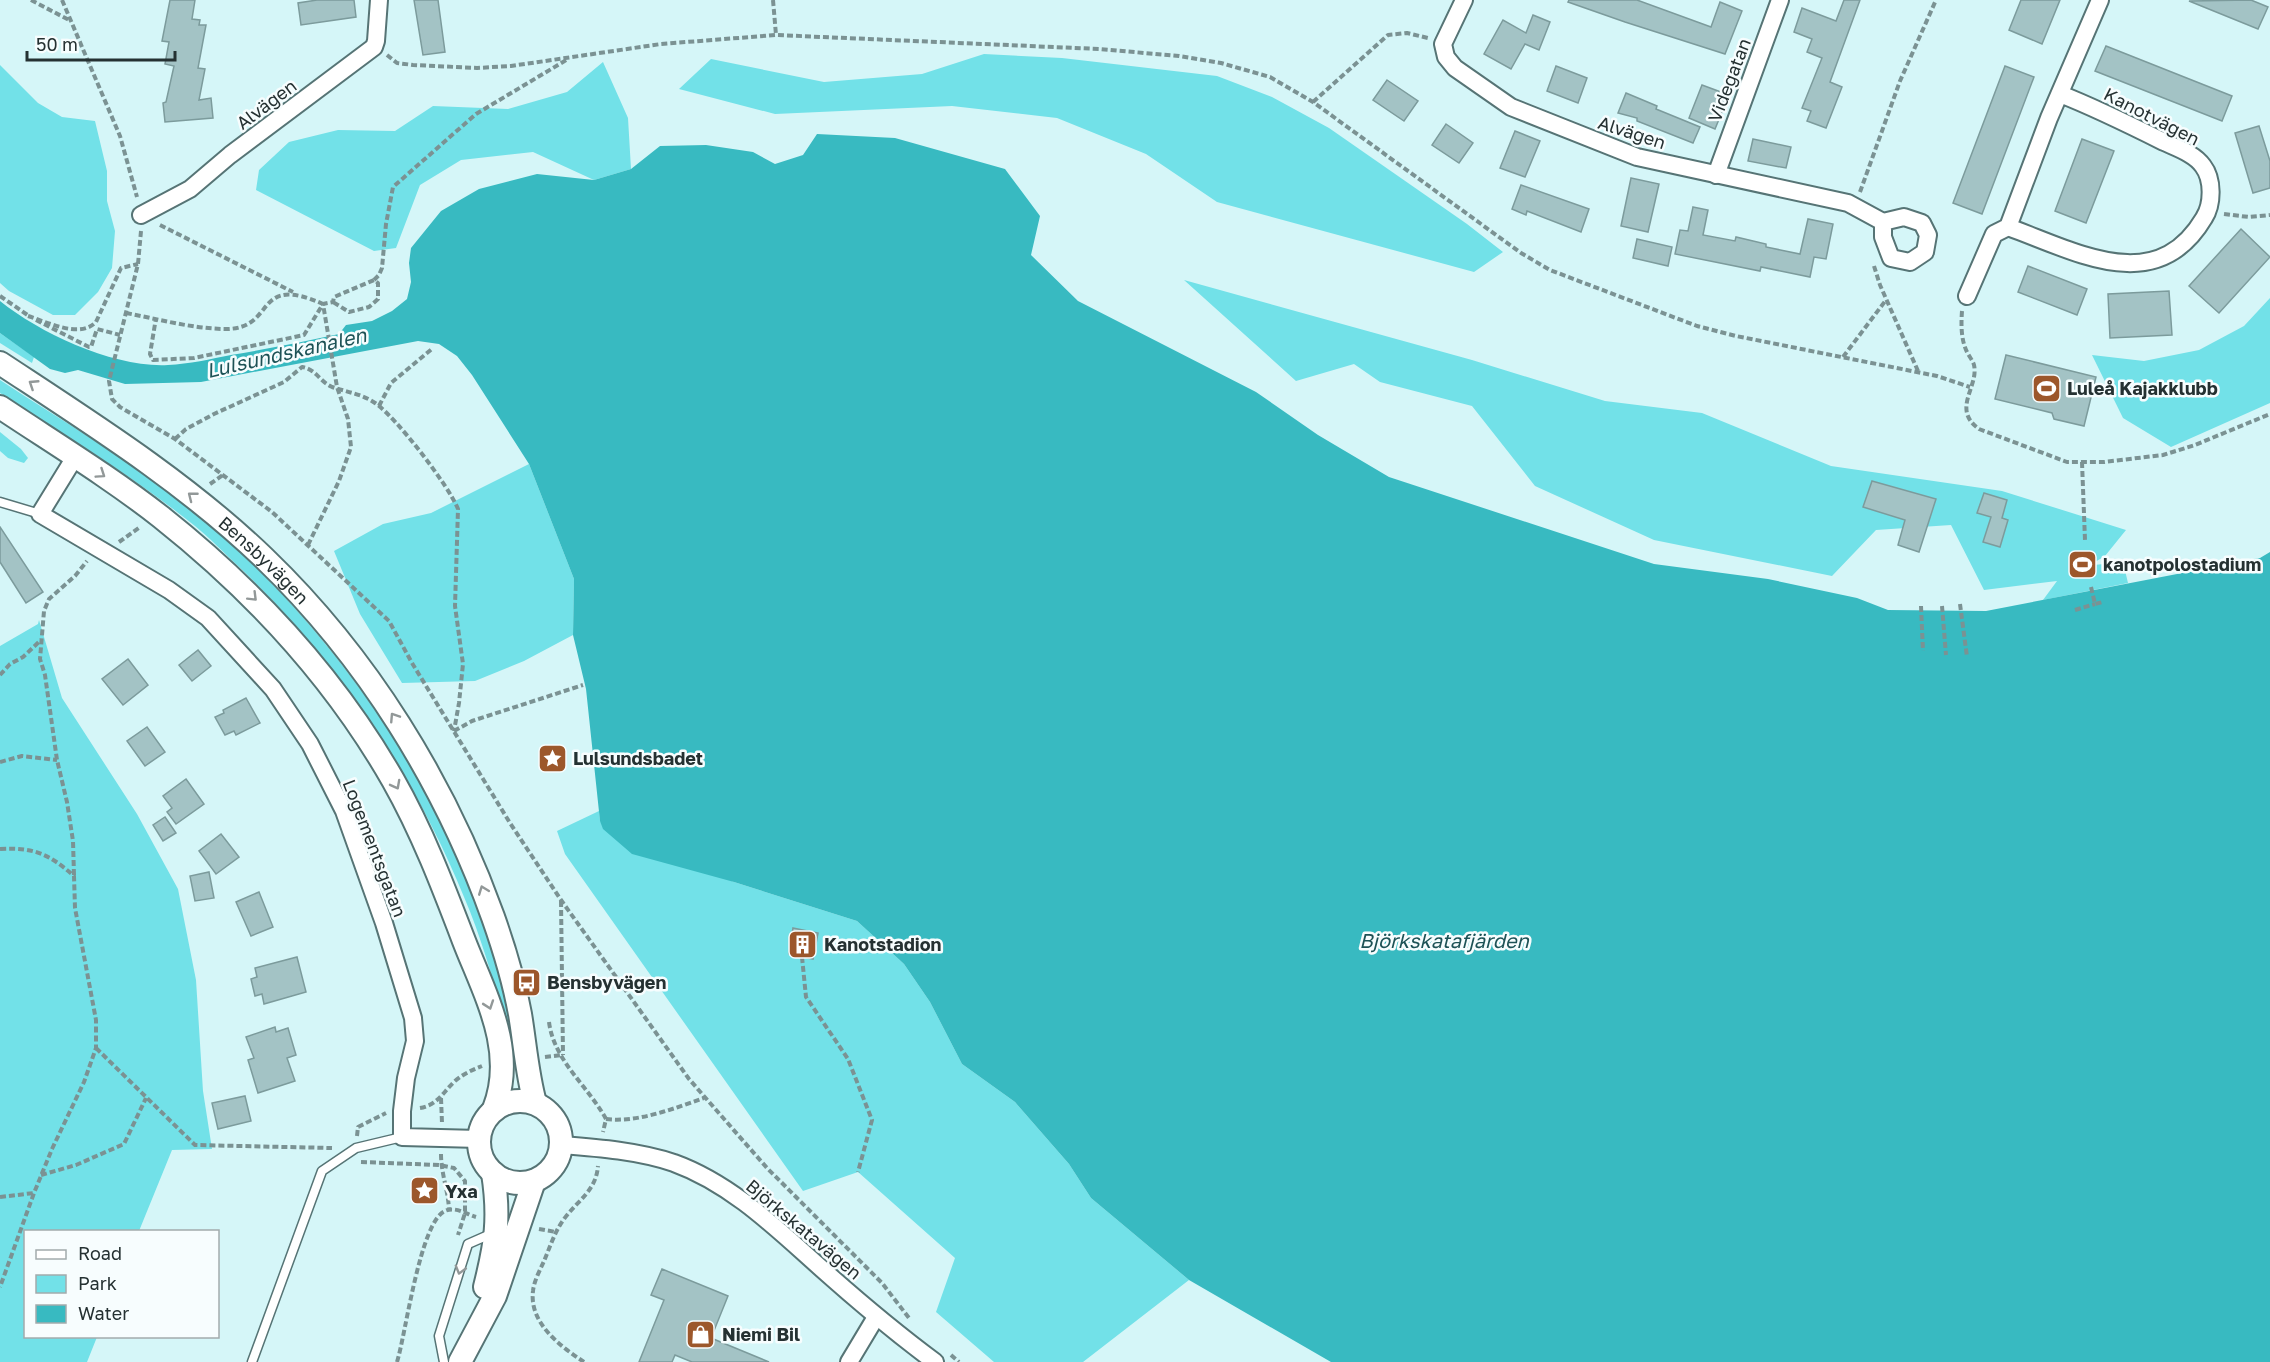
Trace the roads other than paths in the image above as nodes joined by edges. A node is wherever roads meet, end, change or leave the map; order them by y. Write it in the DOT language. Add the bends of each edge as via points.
graph roads {
  1 [pos="379,0"];
  2 [pos="1464,0"];
  3 [pos="1780,0"];
  4 [pos="2100,0"];
  5 [pos="2060,94"];
  6 [pos="1716,175"];
  7 [pos="141,215"];
  8 [pos="1883,222"];
  9 [pos="2008,227"];
  10 [pos="1967,296"];
  11 [pos="0,363"];
  12 [pos="0,407"];
  13 [pos="75,457"];
  14 [pos="0,502"];
  15 [pos="40,514"];
  16 [pos="535,1103"];
  17 [pos="494,1109"];
  18 [pos="402,1137"];
  19 [pos="478,1139"];
  20 [pos="561,1145"];
  21 [pos="493,1173"];
  22 [pos="534,1181"];
  23 [pos="497,1226"];
  24 [pos="876,1317"];
  25 [pos="472,1336"];
  26 [pos="943,1358"];
  27 [pos="252,1362"];
  28 [pos="444,1362"];
  29 [pos="460,1362"];
  30 [pos="849,1362"];
  1 -- 7 [label="street, Alvägen" via="374,47 190,189"];
  2 -- 6 [label="street, Alvägen" via="1443,44 1455,69 1511,107 1637,157"];
  3 -- 6 [label="street, Videgatan"];
  4 -- 5 [label="street"];
  5 -- 9 [label="street"];
  5 -- 9 [label="street, Kanotvägen" via="2133,126 2203,165 2210,180 2208,212 2185,243 2166,256 2140,264 2114,264 2089,257"];
  6 -- 8 [label="street, Alvägen" via="1848,204"];
  9 -- 10 [label="street" via="1994,234"];
  16 -- 11 [label="main road, Bensbyvägen, one-way" via="513,984 475,869 417,753 368,679 304,599 233,530 107,433"];
  12 -- 13 [label="main road, Bensbyvägen"];
  13 -- 15 [label="street"];
  13 -- 17 [label="main road, Bensbyvägen, one-way" via="160,516 266,610 337,695 393,780 420,831 496,1026 503,1063 501,1091"];
  14 -- 15 [label="lane"];
  15 -- 18 [label="street, Logementsgatan" via="169,590 208,618 273,689 304,734 344,811 413,1018 415,1041 406,1078"];
  16 -- 17 [label="main road" via="507,1102"];
  16 -- 20 [label="main road" via="550,1113 558,1125"];
  17 -- 19 [label="main road" via="482,1125"];
  18 -- 19 [label="street"];
  18 -- 27 [label="lane" via="356,1148 322,1171"];
  19 -- 21 [label="main road" via="481,1157"];
  20 -- 22 [label="main road" via="551,1169"];
  20 -- 24 [label="street, Björkskatavägen" via="661,1159 713,1182 763,1216"];
  21 -- 22 [label="main road" via="512,1183"];
  21 -- 23 [label="main road"];
  22 -- 25 [label="main road" via="495,1296"];
  23 -- 25 [label="main road" via="494,1254"];
  23 -- 28 [label="lane, one-way" via="468,1244 439,1336"];
  24 -- 26 [label="street, Björkskatavägen"];
  24 -- 30 [label="street"];
  25 -- 29 [label="main road"];
}
